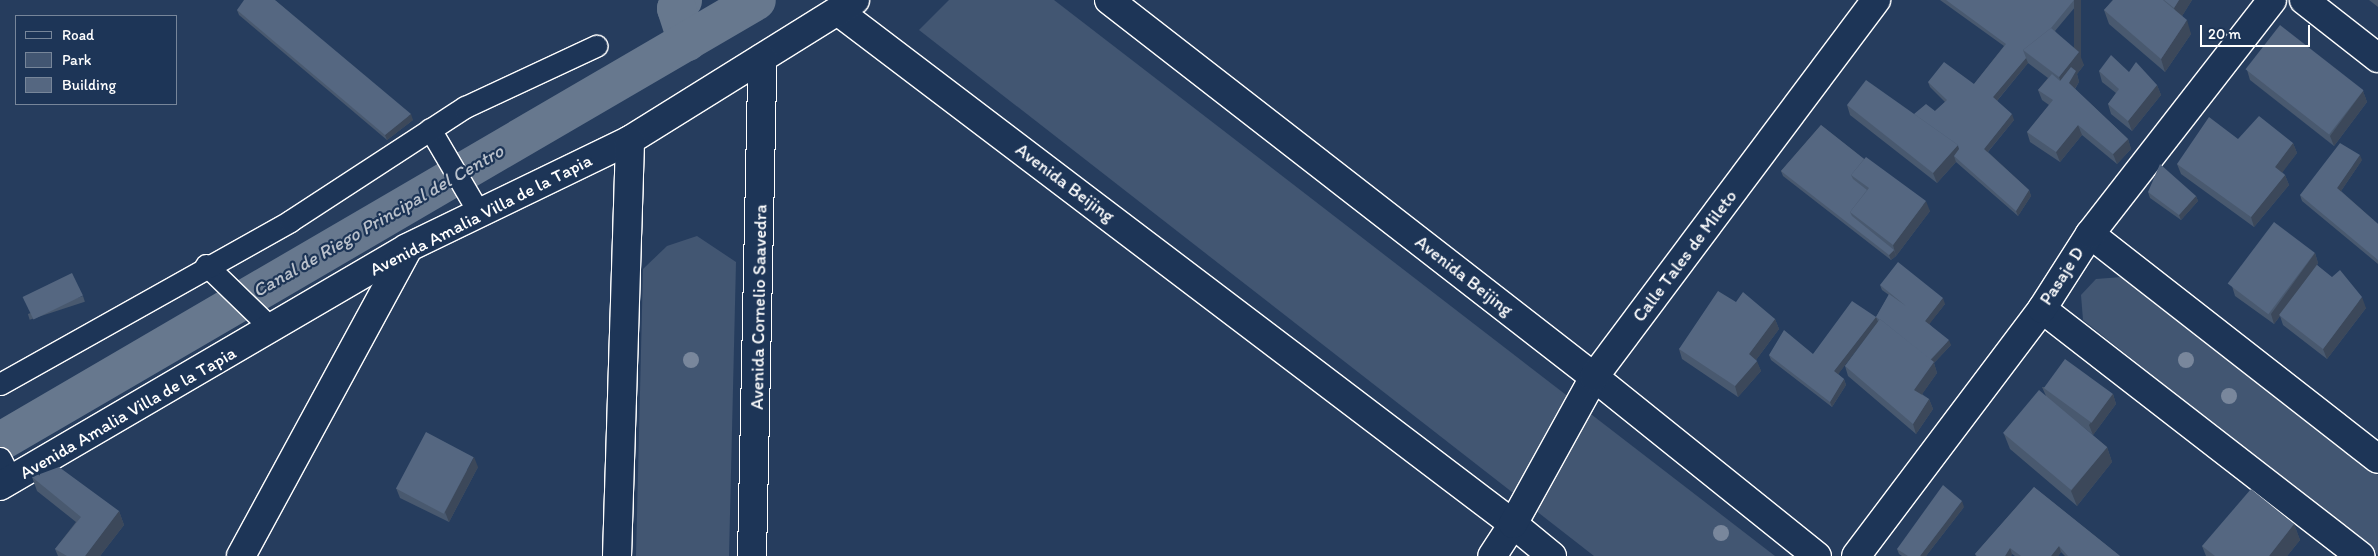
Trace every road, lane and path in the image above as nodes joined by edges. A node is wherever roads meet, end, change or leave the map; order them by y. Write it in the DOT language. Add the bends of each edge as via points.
graph roads {
  1 [pos="1109,0"];
  2 [pos="1876,0"];
  3 [pos="2272,0"];
  4 [pos="2304,0"];
  5 [pos="847,6"];
  6 [pos="596,46"];
  7 [pos="762,58"];
  8 [pos="2378,58"];
  9 [pos="435,138"];
  10 [pos="630,140"];
  11 [pos="472,202"];
  12 [pos="2090,234"];
  13 [pos="407,248"];
  14 [pos="212,270"];
  15 [pos="2042,309"];
  16 [pos="272,329"];
  17 [pos="1594,377"];
  18 [pos="0,384"];
  19 [pos="2378,459"];
  20 [pos="4,473"];
  21 [pos="1513,524"];
  22 [pos="241,556"];
  23 [pos="617,556"];
  24 [pos="752,556"];
  25 [pos="1492,556"];
  26 [pos="1552,556"];
  27 [pos="1817,556"];
  28 [pos="1856,556"];
  29 [pos="2360,556"];
  1 -- 17 [label="street, Avenida Beijing"];
  2 -- 17 [label="street, Calle Tales de Mileto"];
  3 -- 12 [label="street, Pasaje D"];
  4 -- 8 [label="street"];
  5 -- 7 [label="street, Avenida Amalia Villa de la Tapia"];
  5 -- 21 [label="street, Avenida Beijing"];
  6 -- 9 [label="lane" via="465,107"];
  7 -- 10 [label="street, Avenida Amalia Villa de la Tapia"];
  7 -- 24 [label="street, Avenida Cornelio Saavedra"];
  9 -- 11 [label="lane"];
  9 -- 14 [label="lane"];
  10 -- 11 [label="street, Avenida Amalia Villa de la Tapia"];
  10 -- 23 [label="street"];
  11 -- 13 [label="street, Avenida Amalia Villa de la Tapia"];
  12 -- 15 [label="street, Pasaje D"];
  12 -- 19 [label="street"];
  13 -- 16 [label="street, Avenida Amalia Villa de la Tapia"];
  13 -- 22 [label="street"];
  14 -- 16 [label="lane"];
  14 -- 18 [label="lane"];
  15 -- 28 [label="street, Pasaje D"];
  15 -- 29 [label="street"];
  16 -- 20 [label="street, Avenida Amalia Villa de la Tapia"];
  17 -- 21 [label="street, Calle Tales de Mileto"];
  17 -- 27 [label="street, Avenida Beijing"];
  21 -- 25 [label="street, Calle Tales de Mileto"];
  21 -- 26 [label="street, Avenida Beijing"];
}
